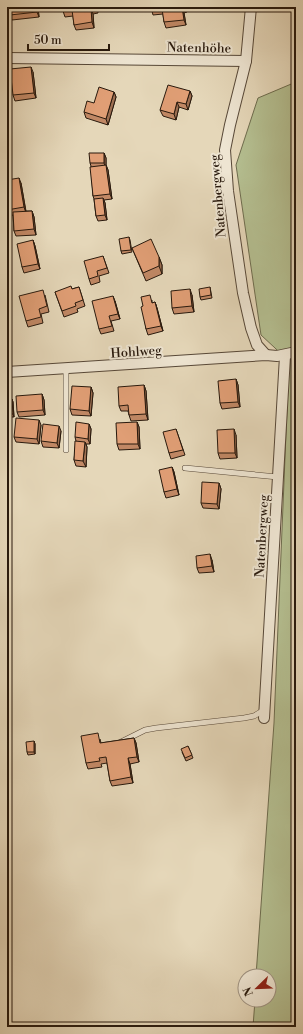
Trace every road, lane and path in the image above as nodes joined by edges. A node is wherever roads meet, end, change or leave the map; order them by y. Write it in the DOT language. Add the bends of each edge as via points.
graph roads {
  1 [pos="251,7"];
  2 [pos="7,58"];
  3 [pos="246,61"];
  4 [pos="296,352"];
  5 [pos="266,355"];
  6 [pos="285,356"];
  7 [pos="66,368"];
  8 [pos="7,372"];
  9 [pos="66,450"];
  10 [pos="185,468"];
  11 [pos="278,477"];
  12 [pos="264,714"];
  13 [pos="115,745"];
  1 -- 3 [label="street, Natenbergweg"];
  2 -- 3 [label="street, Natenhöhe"];
  3 -- 5 [label="street, Natenbergweg" via="225,150 237,260 251,328 257,345"];
  4 -- 6 [label="street"];
  5 -- 6 [label="street, Hohlweg"];
  5 -- 7 [label="street, Hohlweg"];
  6 -- 11 [label="street, Natenbergweg"];
  7 -- 8 [label="street, Hohlweg"];
  7 -- 9 [label="lane"];
  10 -- 11 [label="lane"];
  11 -- 12 [label="street, Natenbergweg"];
  12 -- 13 [label="lane" via="145,730"];
}
